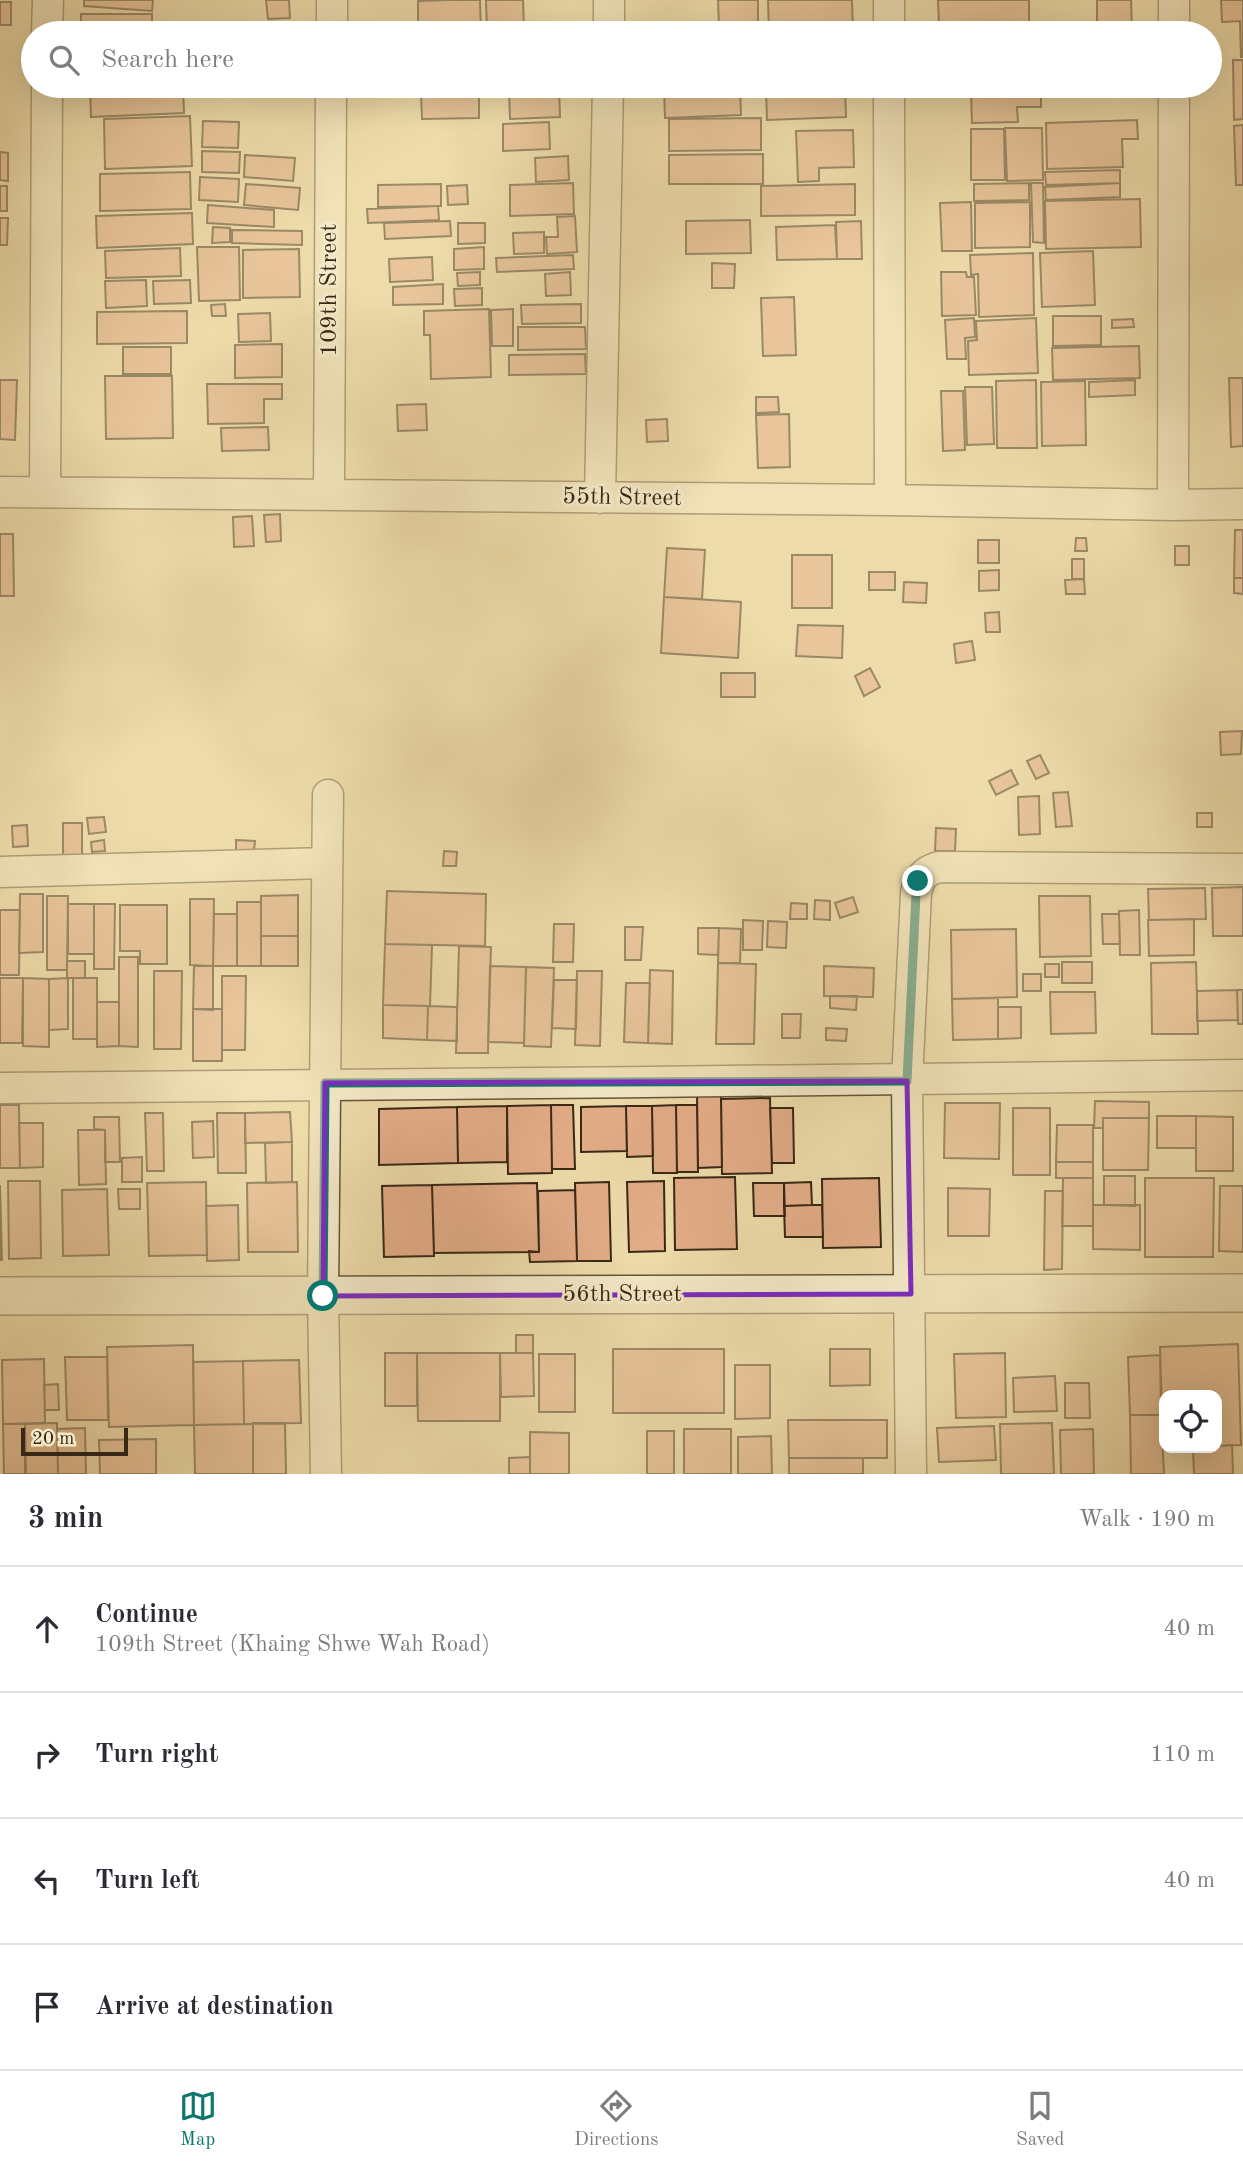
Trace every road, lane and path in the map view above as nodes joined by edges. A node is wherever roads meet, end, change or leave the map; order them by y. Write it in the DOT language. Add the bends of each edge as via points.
graph roads {
  1 [pos="48,0"];
  2 [pos="332,0"];
  3 [pos="610,0"];
  4 [pos="889,0"];
  5 [pos="1174,0"];
  6 [pos="47,21"];
  7 [pos="332,21"];
  8 [pos="609,21"];
  9 [pos="889,21"];
  10 [pos="1174,21"];
  11 [pos="47,98"];
  12 [pos="331,98"];
  13 [pos="608,98"];
  14 [pos="889,98"];
  15 [pos="1174,98"];
  16 [pos="0,492"];
  17 [pos="45,492"];
  18 [pos="329,495"];
  19 [pos="600,498"];
  20 [pos="890,500"];
  21 [pos="1243,504"];
  22 [pos="1173,505"];
  23 [pos="328,794"];
  24 [pos="327,863"];
  25 [pos="1243,869"];
  26 [pos="0,872"];
  27 [pos="1243,1075"];
  28 [pos="907,1081"];
  29 [pos="325,1083"];
  30 [pos="0,1088"];
  31 [pos="1243,1293"];
  32 [pos="911,1294"];
  33 [pos="0,1296"];
  34 [pos="323,1296"];
  35 [pos="326,1474"];
  36 [pos="911,1474"];
  1 -- 6 [label="street"];
  2 -- 7 [label="street"];
  3 -- 8 [label="street"];
  4 -- 9 [label="street"];
  5 -- 10 [label="street"];
  11 -- 17 [label="street"];
  12 -- 18 [label="street, 109th Street"];
  13 -- 19 [label="street"];
  14 -- 20 [label="street"];
  15 -- 22 [label="street"];
  16 -- 17 [label="street, 55th Street"];
  17 -- 18 [label="street, 55th Street"];
  18 -- 19 [label="street, 55th Street"];
  19 -- 20 [label="street, 55th Street"];
  20 -- 22 [label="street, 55th Street"];
  21 -- 22 [label="street, 55th Street"];
  23 -- 24 [label="street"];
  24 -- 26 [label="street"];
  24 -- 29 [label="street"];
  25 -- 28 [label="street" via="939,867 927,871 918,881 916,894"];
  27 -- 28 [label="street"];
  28 -- 29 [label="street"];
  28 -- 32 [label="street"];
  29 -- 30 [label="street"];
  29 -- 34 [label="street"];
  31 -- 32 [label="street, 56th Street"];
  32 -- 34 [label="street, 56th Street"];
  32 -- 36 [label="street"];
  33 -- 34 [label="street, 56th Street"];
  34 -- 35 [label="street"];
}
